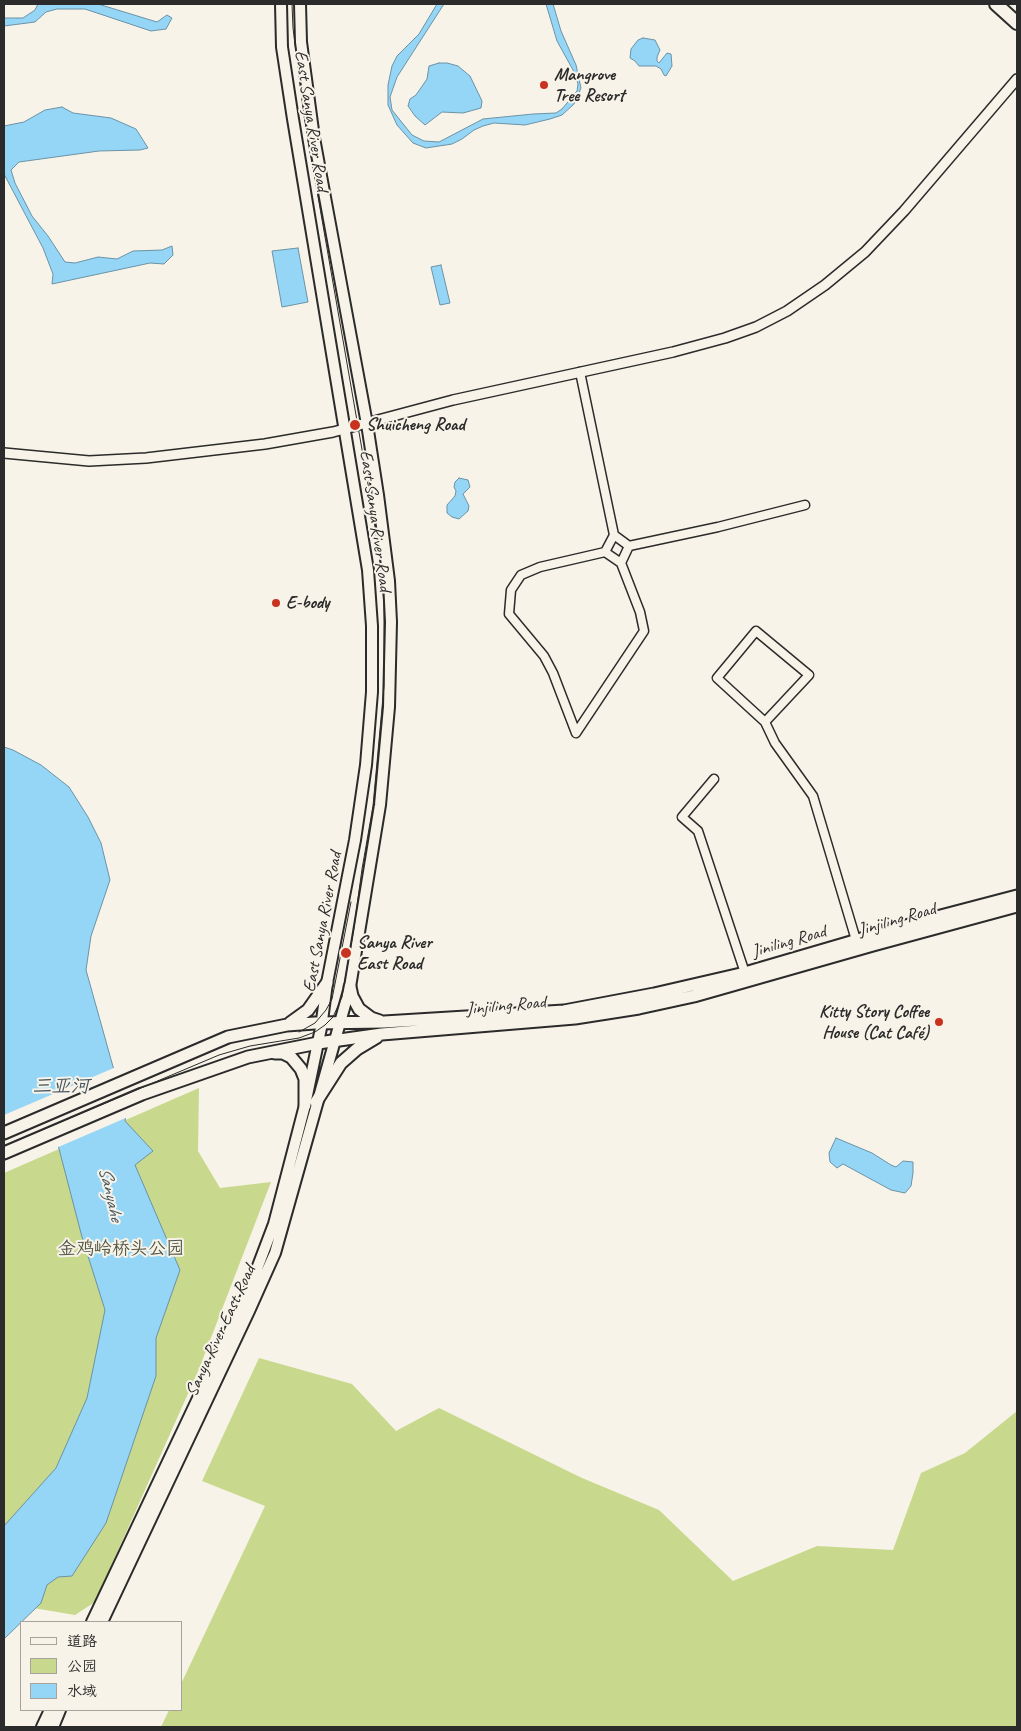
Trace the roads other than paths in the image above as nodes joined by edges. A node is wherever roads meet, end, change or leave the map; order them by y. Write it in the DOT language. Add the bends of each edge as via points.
graph roads {
  1 [pos="281,4"];
  2 [pos="300,4"];
  3 [pos="996,4"];
  4 [pos="1017,23"];
  5 [pos="1017,79"];
  6 [pos="580,372"];
  7 [pos="367,424"];
  8 [pos="345,429"];
  9 [pos="4,453"];
  10 [pos="806,505"];
  11 [pos="614,535"];
  12 [pos="629,546"];
  13 [pos="605,552"];
  14 [pos="620,562"];
  15 [pos="766,722"];
  16 [pos="714,779"];
  17 [pos="1017,896"];
  18 [pos="1017,906"];
  19 [pos="856,940"];
  20 [pos="745,973"];
  21 [pos="327,983"];
  22 [pos="350,987"];
  23 [pos="322,1022"];
  24 [pos="341,1022"];
  25 [pos="384,1022"];
  26 [pos="287,1026"];
  27 [pos="382,1034"];
  28 [pos="336,1040"];
  29 [pos="318,1043"];
  30 [pos="268,1053"];
  31 [pos="316,1102"];
  32 [pos="305,1105"];
  33 [pos="4,1133"];
  34 [pos="4,1153"];
  35 [pos="92,1621"];
  36 [pos="102,1621"];
  37 [pos="50,1711"];
  38 [pos="60,1711"];
  39 [pos="42,1727"];
  40 [pos="52,1727"];
  1 -- 8 [label="main road, East Sanya River Road" via="282,47 290,101"];
  2 -- 7 [label="main road, East Sanya River Road" via="301,42 314,138"];
  3 -- 4 [label="highway"];
  5 -- 6 [label="street" via="904,211 865,252 825,286 787,311 725,338"];
  6 -- 7 [label="street"];
  6 -- 11 [label="street"];
  7 -- 8 [label="street"];
  7 -- 22 [label="main road, East Sanya River Road" via="389,581 390,706 380,806"];
  8 -- 9 [label="street" via="265,444 146,458 89,461"];
  8 -- 21 [label="main road, East Sanya River Road" via="370,586 372,692 361,804"];
  10 -- 12 [label="street"];
  11 -- 12 [label="street"];
  11 -- 13 [label="street"];
  12 -- 14 [label="street"];
  13 -- 14 [label="street"];
  13 -- 14 [label="street" via="540,567 521,576 511,590 509,614 544,656 576,733 644,631"];
  15 -- 15 [label="street" via="717,678 756,631 809,675"];
  15 -- 19 [label="street" via="775,743 813,796"];
  16 -- 20 [label="street" via="682,817 698,830"];
  17 -- 19 [label="main road, Jiniling Road"];
  18 -- 27 [label="main road, Jinjiling Road" via="694,996 639,1008 576,1018"];
  19 -- 20 [label="main road, Jiniling Road"];
  20 -- 25 [label="main road, Jinjiling Road" via="564,1011"];
  21 -- 23 [label="main road, East Sanya River Road"];
  21 -- 26 [label="main road" via="308,1010"];
  22 -- 24 [label="main road, East Sanya River Road"];
  22 -- 25 [label="main road" via="359,1009"];
  23 -- 24 [label="main road, Jinjiling Road"];
  23 -- 26 [label="main road, Jinjiling Road"];
  23 -- 29 [label="main road, East Sanya River Road"];
  24 -- 25 [label="main road, Jinjiling Road"];
  24 -- 28 [label="main road, East Sanya River Road"];
  26 -- 33 [label="main road, Jinjiling Road" via="228,1037"];
  27 -- 28 [label="main road, Jinjiling Road"];
  27 -- 31 [label="main road" via="348,1056"];
  28 -- 29 [label="main road, Jinjiling Road"];
  28 -- 31 [label="main road, Sanya River East Road"];
  29 -- 30 [label="main road, Jinjiling Road"];
  29 -- 32 [label="main road, Sanya River East Road"];
  30 -- 32 [label="main road" via="283,1053 297,1063 305,1079"];
  30 -- 34 [label="main road, Jinjiling Road" via="142,1094"];
  31 -- 36 [label="main road, Sanya River East Road" via="275,1253"];
  32 -- 35 [label="main road, Sanya River East Road" via="274,1224 247,1295"];
  37 -- 39 [label="main road"];
  38 -- 40 [label="main road"];
}
